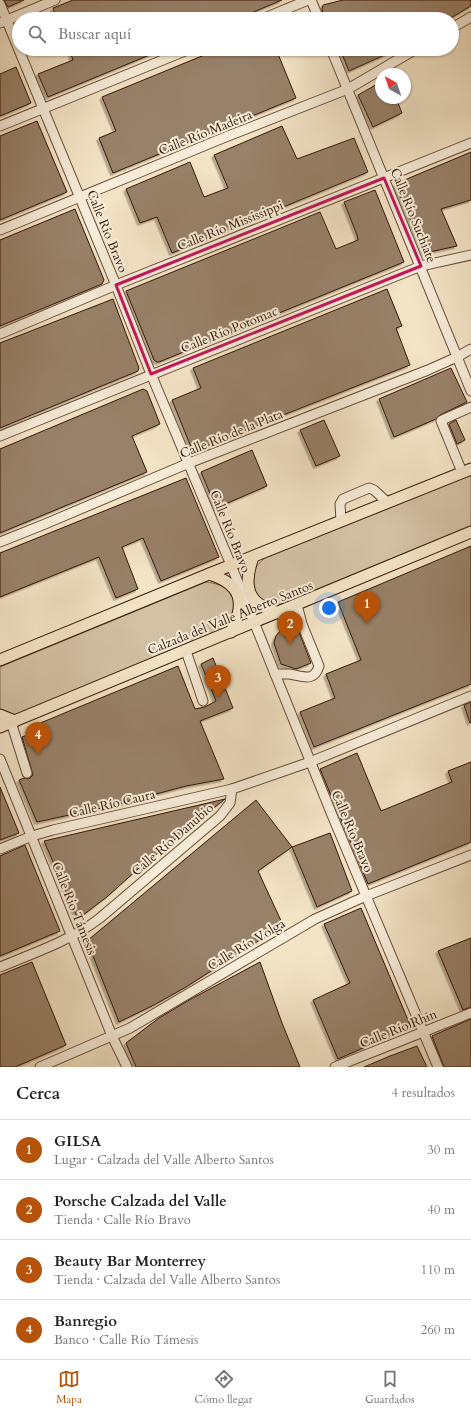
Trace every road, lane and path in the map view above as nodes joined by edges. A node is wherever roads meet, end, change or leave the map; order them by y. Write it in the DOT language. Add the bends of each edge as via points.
graph roads {
  1 [pos="55,0"];
  2 [pos="310,0"];
  3 [pos="0,4"];
  4 [pos="25,12"];
  5 [pos="280,12"];
  6 [pos="316,12"];
  7 [pos="471,16"];
  8 [pos="3,21"];
  9 [pos="459,24"];
  10 [pos="12,41"];
  11 [pos="19,56"];
  12 [pos="173,56"];
  13 [pos="335,56"];
  14 [pos="404,56"];
  15 [pos="348,89"];
  16 [pos="43,109"];
  17 [pos="0,126"];
  18 [pos="471,143"];
  19 [pos="384,178"];
  20 [pos="80,198"];
  21 [pos="0,230"];
  22 [pos="471,255"];
  23 [pos="420,266"];
  24 [pos="116,285"];
  25 [pos="0,334"];
  26 [pos="471,349"];
  27 [pos="457,357"];
  28 [pos="151,374"];
  29 [pos="471,392"];
  30 [pos="471,407"];
  31 [pos="0,436"];
  32 [pos="189,463"];
  33 [pos="468,471"];
  34 [pos="387,502"];
  35 [pos="341,521"];
  36 [pos="471,532"];
  37 [pos="0,542"];
  38 [pos="252,557"];
  39 [pos="232,565"];
  40 [pos="209,574"];
  41 [pos="298,605"];
  42 [pos="279,612"];
  43 [pos="254,623"];
  44 [pos="231,632"];
  45 [pos="186,651"];
  46 [pos="0,660"];
  47 [pos="275,674"];
  48 [pos="471,696"];
  49 [pos="203,701"];
  50 [pos="0,715"];
  51 [pos="13,721"];
  52 [pos="0,727"];
  53 [pos="0,759"];
  54 [pos="310,762"];
  55 [pos="27,773"];
  56 [pos="232,789"];
  57 [pos="32,836"];
  58 [pos="0,849"];
  59 [pos="471,855"];
  60 [pos="366,896"];
  61 [pos="72,936"];
  62 [pos="0,967"];
  63 [pos="471,1013"];
  64 [pos="424,1032"];
  65 [pos="112,1036"];
  66 [pos="40,1067"];
  67 [pos="127,1067"];
  68 [pos="335,1067"];
  69 [pos="438,1067"];
  1 -- 4 [label="street"];
  2 -- 5 [label="street"];
  2 -- 6 [label="street"];
  3 -- 8 [label="street, Calle Río Bravo"];
  7 -- 9 [label="street"];
  8 -- 10 [label="street, Calle Río Bravo"];
  11 -- 16 [label="street, Calle Río Bravo"];
  12 -- 16 [label="street"];
  13 -- 15 [label="street, Calle Río Suchiate"];
  14 -- 15 [label="street, Calle Río Madeira"];
  15 -- 19 [label="street, Calle Río Suchiate"];
  15 -- 20 [label="street, Calle Río Madeira"];
  16 -- 17 [label="street"];
  16 -- 20 [label="street, Calle Río Bravo"];
  18 -- 19 [label="street, Calle Río Mississippi"];
  19 -- 23 [label="street, Calle Río Suchiate"];
  19 -- 24 [label="street, Calle Río Mississippi"];
  20 -- 21 [label="street, Calle Río Madeira"];
  20 -- 24 [label="street, Calle Río Bravo"];
  22 -- 23 [label="street, Calle Río Potomac"];
  23 -- 27 [label="street, Calle Río Suchiate"];
  23 -- 28 [label="street, Calle Río Potomac"];
  24 -- 25 [label="street, Calle Río Mississippi"];
  24 -- 28 [label="street, Calle Río Bravo"];
  26 -- 27 [label="street, Calle Río de la Plata"];
  27 -- 29 [label="street, Calle Río Suchiate"];
  27 -- 32 [label="street, Calle Río de la Plata"];
  28 -- 31 [label="street, Calle Río Potomac"];
  28 -- 32 [label="street, Calle Río Bravo"];
  30 -- 33 [label="street" via="441,421"];
  32 -- 37 [label="street, Calle Río de la Plata"];
  32 -- 39 [label="street, Calle Río Bravo"];
  33 -- 34 [label="main road"];
  34 -- 35 [label="main road"];
  34 -- 35 [label="street" via="369,488 343,499 340,504"];
  35 -- 38 [label="main road"];
  36 -- 41 [label="main road, Calzada del Valle Alberto Santos"];
  38 -- 39 [label="main road"];
  38 -- 42 [label="main road" via="247,579 249,590 258,604"];
  39 -- 40 [label="main road"];
  39 -- 43 [label="street, Calle Río Bravo"];
  40 -- 44 [label="main road" via="231,584 240,600 237,620"];
  40 -- 46 [label="main road"];
  41 -- 42 [label="main road, Calzada del Valle Alberto Santos"];
  41 -- 47 [label="street" via="302,624 319,666 318,671 307,678"];
  42 -- 43 [label="main road, Calzada del Valle Alberto Santos"];
  43 -- 44 [label="main road, Calzada del Valle Alberto Santos"];
  43 -- 47 [label="street, Calle Río Bravo"];
  44 -- 45 [label="main road, Calzada del Valle Alberto Santos"];
  45 -- 49 [label="street"];
  45 -- 51 [label="main road, Calzada del Valle Alberto Santos"];
  47 -- 54 [label="street, Calle Río Bravo"];
  48 -- 54 [label="street"];
  50 -- 51 [label="main road"];
  51 -- 52 [label="main road, Calzada del Valle Alberto Santos"];
  51 -- 55 [label="street"];
  53 -- 57 [label="street, Calle Río Támesis"];
  54 -- 56 [label="street"];
  54 -- 60 [label="street, Calle Río Bravo"];
  56 -- 57 [label="street, Calle Río Caura"];
  56 -- 61 [label="street, Calle Río Danubio" via="230,803 220,816 100,918"];
  57 -- 58 [label="street, Calle Río Caura"];
  57 -- 61 [label="street, Calle Río Támesis"];
  59 -- 60 [label="street, Calle Río Volga"];
  60 -- 64 [label="street, Calle Río Bravo"];
  60 -- 65 [label="street, Calle Río Volga" via="315,919 130,1028"];
  61 -- 62 [label="street, Calle Río Danubio"];
  61 -- 65 [label="street, Calle Río Támesis"];
  63 -- 64 [label="street, Calle Río Rhin"];
  64 -- 68 [label="street, Calle Río Rhin"];
  64 -- 69 [label="street, Calle Río Bravo"];
  65 -- 66 [label="street, Calle Río Volga"];
  65 -- 67 [label="street, Calle Río Támesis"];
}
